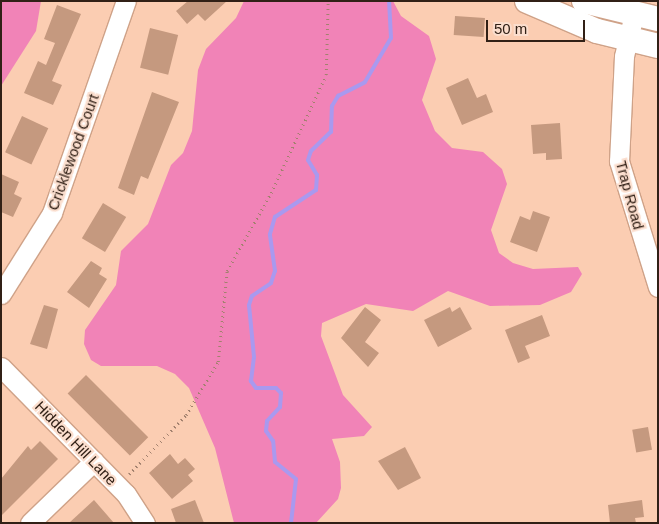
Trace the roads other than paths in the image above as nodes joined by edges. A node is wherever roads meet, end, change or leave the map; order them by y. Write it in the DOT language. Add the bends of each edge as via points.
graph roads {
  1 [pos="126,1"];
  2 [pos="527,1"];
  3 [pos="584,1"];
  4 [pos="634,14"];
  5 [pos="658,19"];
  6 [pos="628,40"];
  7 [pos="658,46"];
  8 [pos="658,287"];
  9 [pos="1,294"];
  10 [pos="1,367"];
  11 [pos="94,461"];
  12 [pos="30,523"];
  13 [pos="145,523"];
  1 -- 9 [label="street, Cricklewood Court" via="52,213"];
  2 -- 6 [label="main road"];
  3 -- 4 [label="main road"];
  4 -- 5 [label="main road"];
  4 -- 6 [label="street, Trap Road"];
  6 -- 7 [label="main road"];
  6 -- 8 [label="street, Trap Road" via="619,161"];
  10 -- 11 [label="street, Hidden Hill Lane"];
  11 -- 12 [label="street"];
  11 -- 13 [label="street, Hidden Hill Lane" via="126,494"];
}
